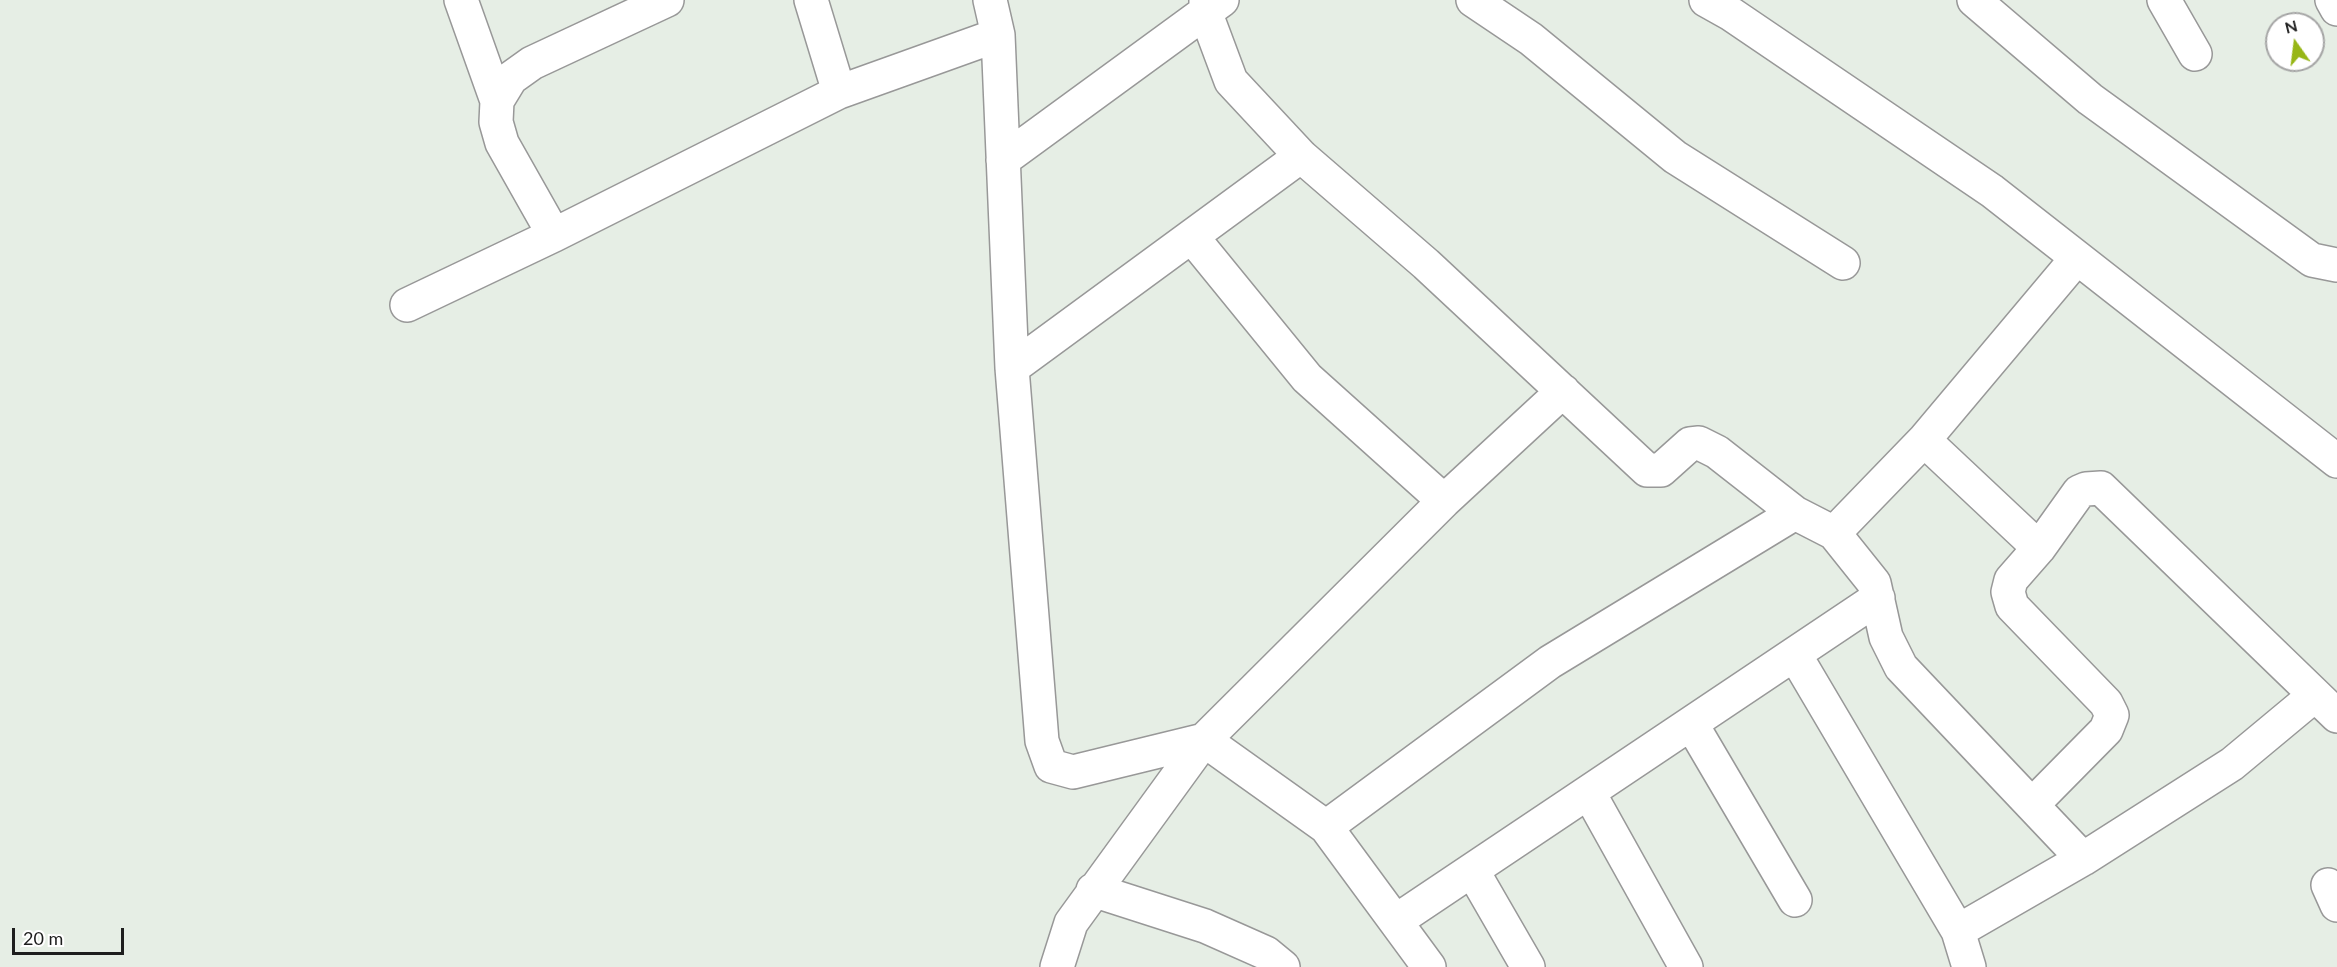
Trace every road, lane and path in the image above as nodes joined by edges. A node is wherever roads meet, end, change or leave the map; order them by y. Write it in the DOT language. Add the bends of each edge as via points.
graph roads {
  1 [pos="461,0"];
  2 [pos="667,0"];
  3 [pos="811,0"];
  4 [pos="990,0"];
  5 [pos="1473,0"];
  6 [pos="1706,0"];
  7 [pos="1974,0"];
  8 [pos="2164,0"];
  9 [pos="2332,0"];
  10 [pos="1211,4"];
  11 [pos="2337,9"];
  12 [pos="998,35"];
  13 [pos="2195,54"];
  14 [pos="838,92"];
  15 [pos="497,101"];
  16 [pos="1301,156"];
  17 [pos="1003,160"];
  18 [pos="554,235"];
  19 [pos="1192,237"];
  20 [pos="2077,258"];
  21 [pos="1843,263"];
  22 [pos="2337,265"];
  23 [pos="407,305"];
  24 [pos="1012,368"];
  25 [pos="1563,391"];
  26 [pos="1924,440"];
  27 [pos="2337,461"];
  28 [pos="1444,501"];
  29 [pos="1795,513"];
  30 [pos="1834,533"];
  31 [pos="2039,548"];
  32 [pos="1878,598"];
  33 [pos="1796,655"];
  34 [pos="2326,705"];
  35 [pos="1692,724"];
  36 [pos="1204,740"];
  37 [pos="1589,793"];
  38 [pos="2032,806"];
  39 [pos="1326,827"];
  40 [pos="2083,859"];
  41 [pos="1472,870"];
  42 [pos="1093,890"];
  43 [pos="1795,900"];
  44 [pos="1396,921"];
  45 [pos="1958,931"];
  46 [pos="1057,967"];
  47 [pos="1283,967"];
  48 [pos="1429,967"];
  49 [pos="1528,967"];
  50 [pos="1686,967"];
  51 [pos="1969,967"];
  1 -- 15 [label="street"];
  2 -- 15 [label="street" via="532,63 511,78"];
  3 -- 14 [label="street"];
  4 -- 12 [label="street"];
  5 -- 21 [label="street" via="1531,39 1675,157"];
  6 -- 20 [label="street" via="1992,191"];
  7 -- 22 [label="street" via="2100,106 2312,260"];
  8 -- 13 [label="street"];
  9 -- 11 [label="street"];
  10 -- 16 [label="street" via="1231,81"];
  10 -- 17 [label="street"];
  12 -- 14 [label="street"];
  12 -- 17 [label="street"];
  14 -- 18 [label="street"];
  15 -- 18 [label="street" via="496,122 502,143"];
  16 -- 19 [label="street"];
  16 -- 25 [label="street" via="1426,264"];
  17 -- 24 [label="street"];
  18 -- 23 [label="street"];
  19 -- 24 [label="street"];
  19 -- 28 [label="street" via="1307,378"];
  20 -- 26 [label="street"];
  20 -- 27 [label="street"];
  24 -- 36 [label="street" via="1042,741 1051,766 1073,772"];
  25 -- 28 [label="street"];
  25 -- 29 [label="street" via="1647,470 1661,470 1690,444 1699,443 1717,452"];
  26 -- 30 [label="street"];
  26 -- 31 [label="street"];
  28 -- 36 [label="street"];
  29 -- 30 [label="street"];
  29 -- 39 [label="street" via="1550,663"];
  30 -- 32 [label="street" via="1874,584"];
  31 -- 34 [label="street" via="2079,492 2101,488"];
  31 -- 38 [label="street" via="2011,580 2007,592 2012,606 2106,703 2112,715 2106,730"];
  32 -- 33 [label="street"];
  32 -- 38 [label="street" via="1886,637 1901,667"];
  33 -- 35 [label="street"];
  33 -- 45 [label="street"];
  34 -- 40 [label="street"];
  35 -- 37 [label="street"];
  35 -- 43 [label="street"];
  36 -- 39 [label="street"];
  36 -- 42 [label="street"];
  37 -- 41 [label="street"];
  37 -- 50 [label="street"];
  38 -- 40 [label="street"];
  39 -- 44 [label="street"];
  40 -- 45 [label="street"];
  41 -- 44 [label="street"];
  41 -- 49 [label="street"];
  42 -- 46 [label="street" via="1071,923"];
  42 -- 47 [label="street" via="1205,926 1266,953"];
  44 -- 48 [label="street"];
  45 -- 51 [label="street"];
}
